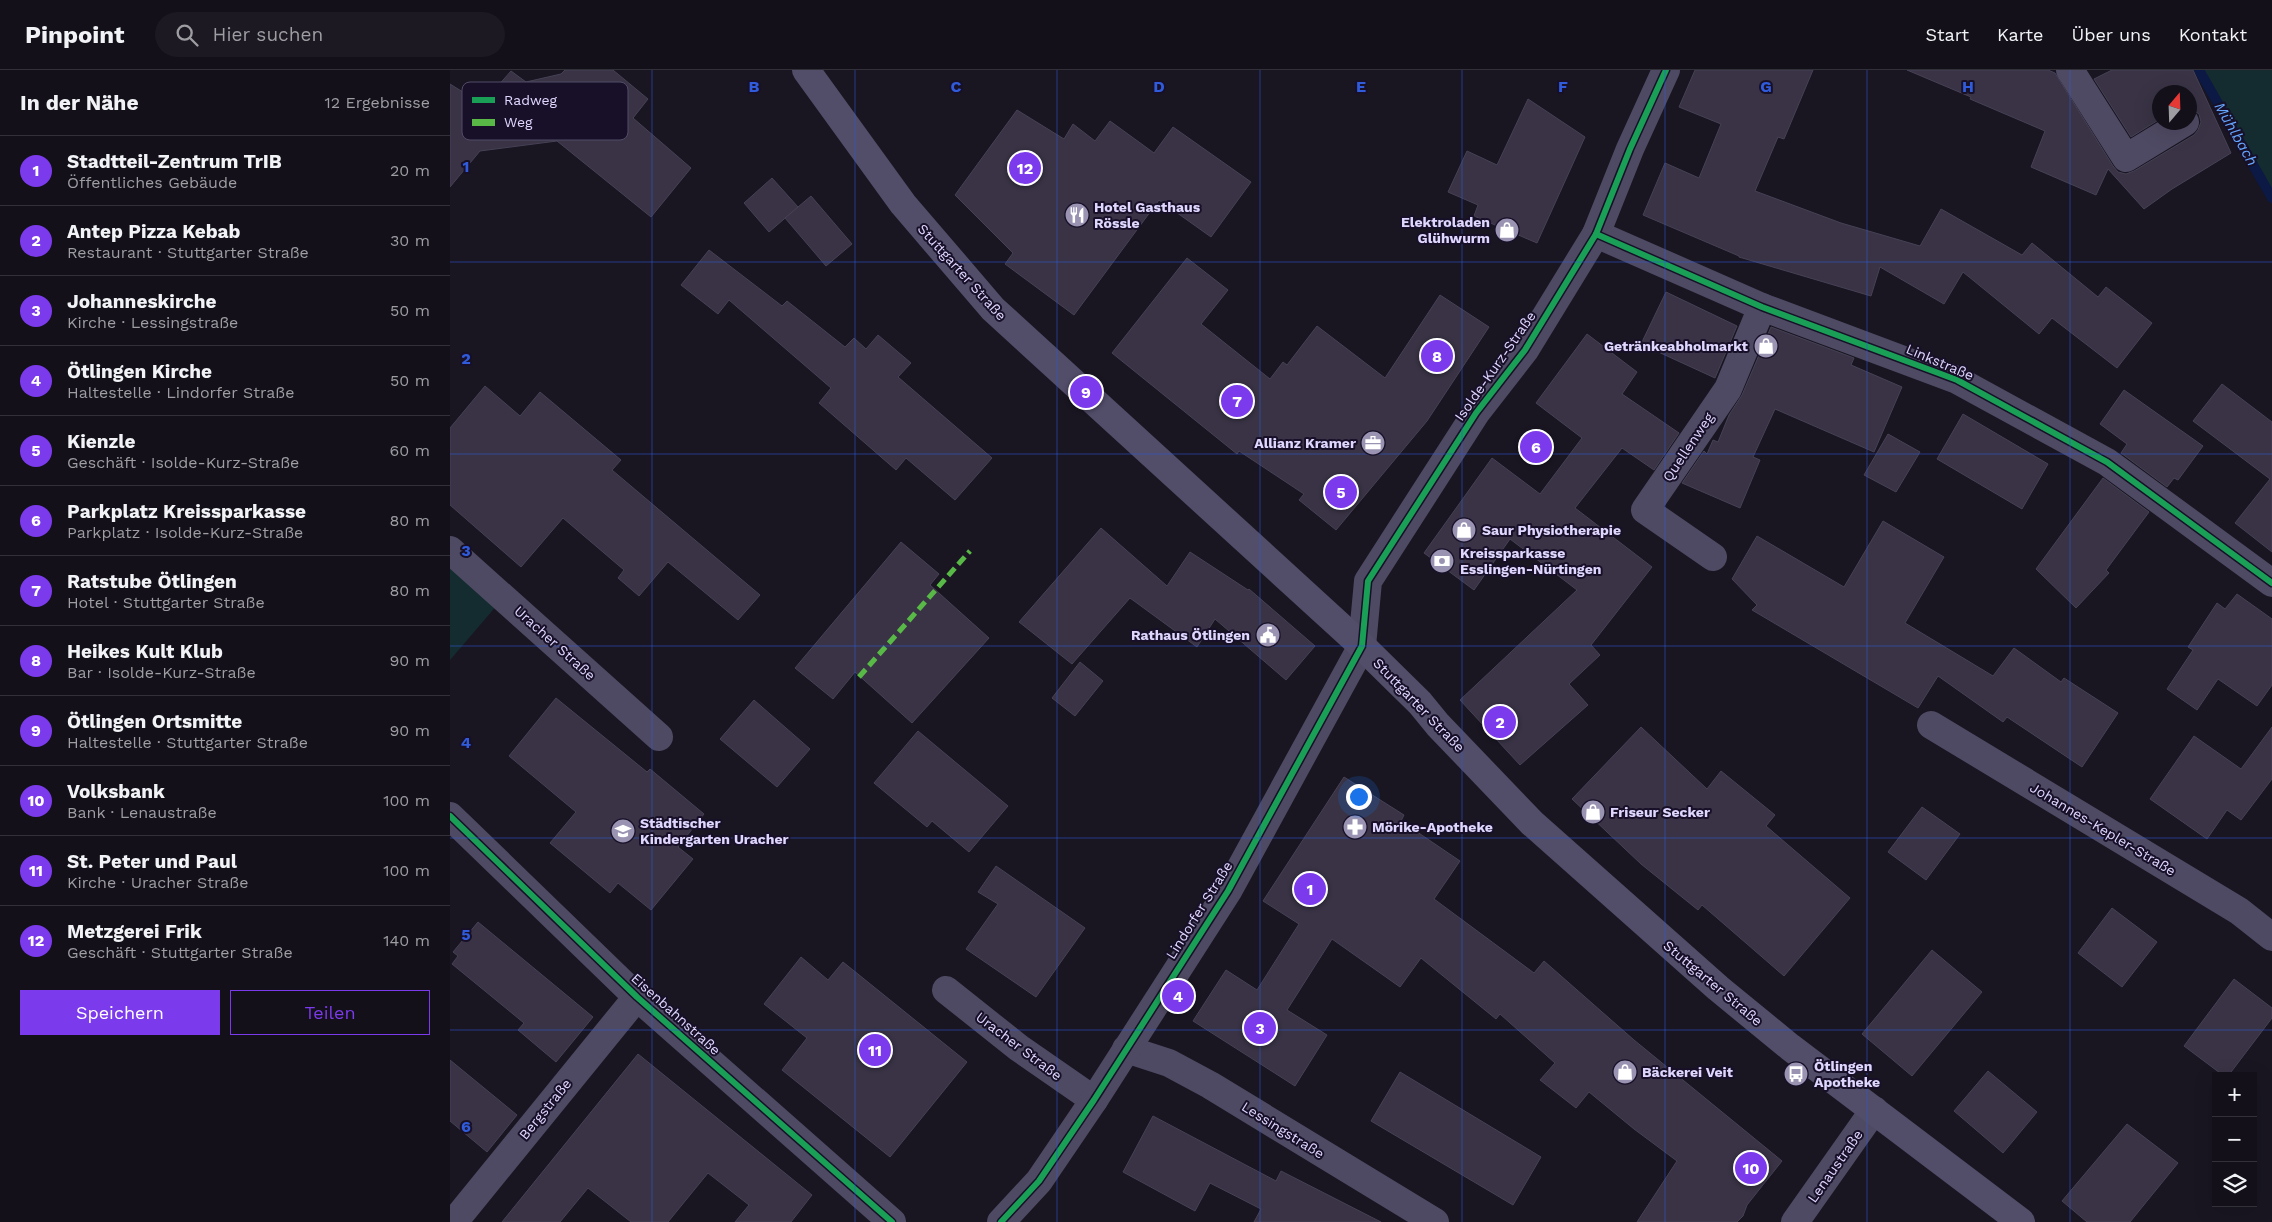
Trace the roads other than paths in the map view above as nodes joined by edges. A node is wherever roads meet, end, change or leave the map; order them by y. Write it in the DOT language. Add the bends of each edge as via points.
graph roads {
  1 [pos="806,70"];
  2 [pos="1666,70"];
  3 [pos="2070,70"];
  4 [pos="2173,130"];
  5 [pos="1596,234"];
  6 [pos="1762,307"];
  7 [pos="450,550"];
  8 [pos="1714,557"];
  9 [pos="2272,583"];
  10 [pos="1362,646"];
  11 [pos="1931,725"];
  12 [pos="659,737"];
  13 [pos="450,816"];
  14 [pos="2272,937"];
  15 [pos="946,990"];
  16 [pos="637,996"];
  17 [pos="1126,1049"];
  18 [pos="1094,1100"];
  19 [pos="1874,1110"];
  20 [pos="454,1222"];
  21 [pos="892,1222"];
  22 [pos="1001,1222"];
  23 [pos="1435,1222"];
  24 [pos="1795,1222"];
  25 [pos="2022,1222"];
  1 -- 10 [label="main road, Stuttgarter Straße" via="902,204 993,310"];
  2 -- 5 [label="street, Isolde-Kurz-Straße"];
  3 -- 4 [label="street" via="2126,158"];
  5 -- 6 [label="street, Linkstraße"];
  5 -- 10 [label="street, Isolde-Kurz-Straße" via="1525,350 1476,413 1368,581"];
  6 -- 8 [label="street, Quellenweg" via="1728,389 1645,510"];
  6 -- 9 [label="street, Linkstraße" via="1957,380 2107,462"];
  7 -- 12 [label="street, Uracher Straße"];
  10 -- 17 [label="street, Lindorfer Straße" via="1228,891"];
  10 -- 19 [label="main road, Stuttgarter Straße" via="1532,823 1602,887 1773,1033"];
  11 -- 14 [label="street, Johannes-Kepler-Straße" via="2239,912"];
  13 -- 16 [label="street, Eisenbahnstraße"];
  15 -- 18 [label="street, Uracher Straße" via="1019,1048"];
  16 -- 20 [label="street, Bergstraße"];
  16 -- 21 [label="street, Eisenbahnstraße"];
  17 -- 18 [label="street, Lindorfer Straße"];
  17 -- 23 [label="street, Lessingstraße" via="1169,1063 1210,1085"];
  18 -- 22 [label="street, Lindorfer Straße" via="1039,1181"];
  19 -- 24 [label="street, Lenaustraße"];
  19 -- 25 [label="main road, Stuttgarter Straße"];
}
